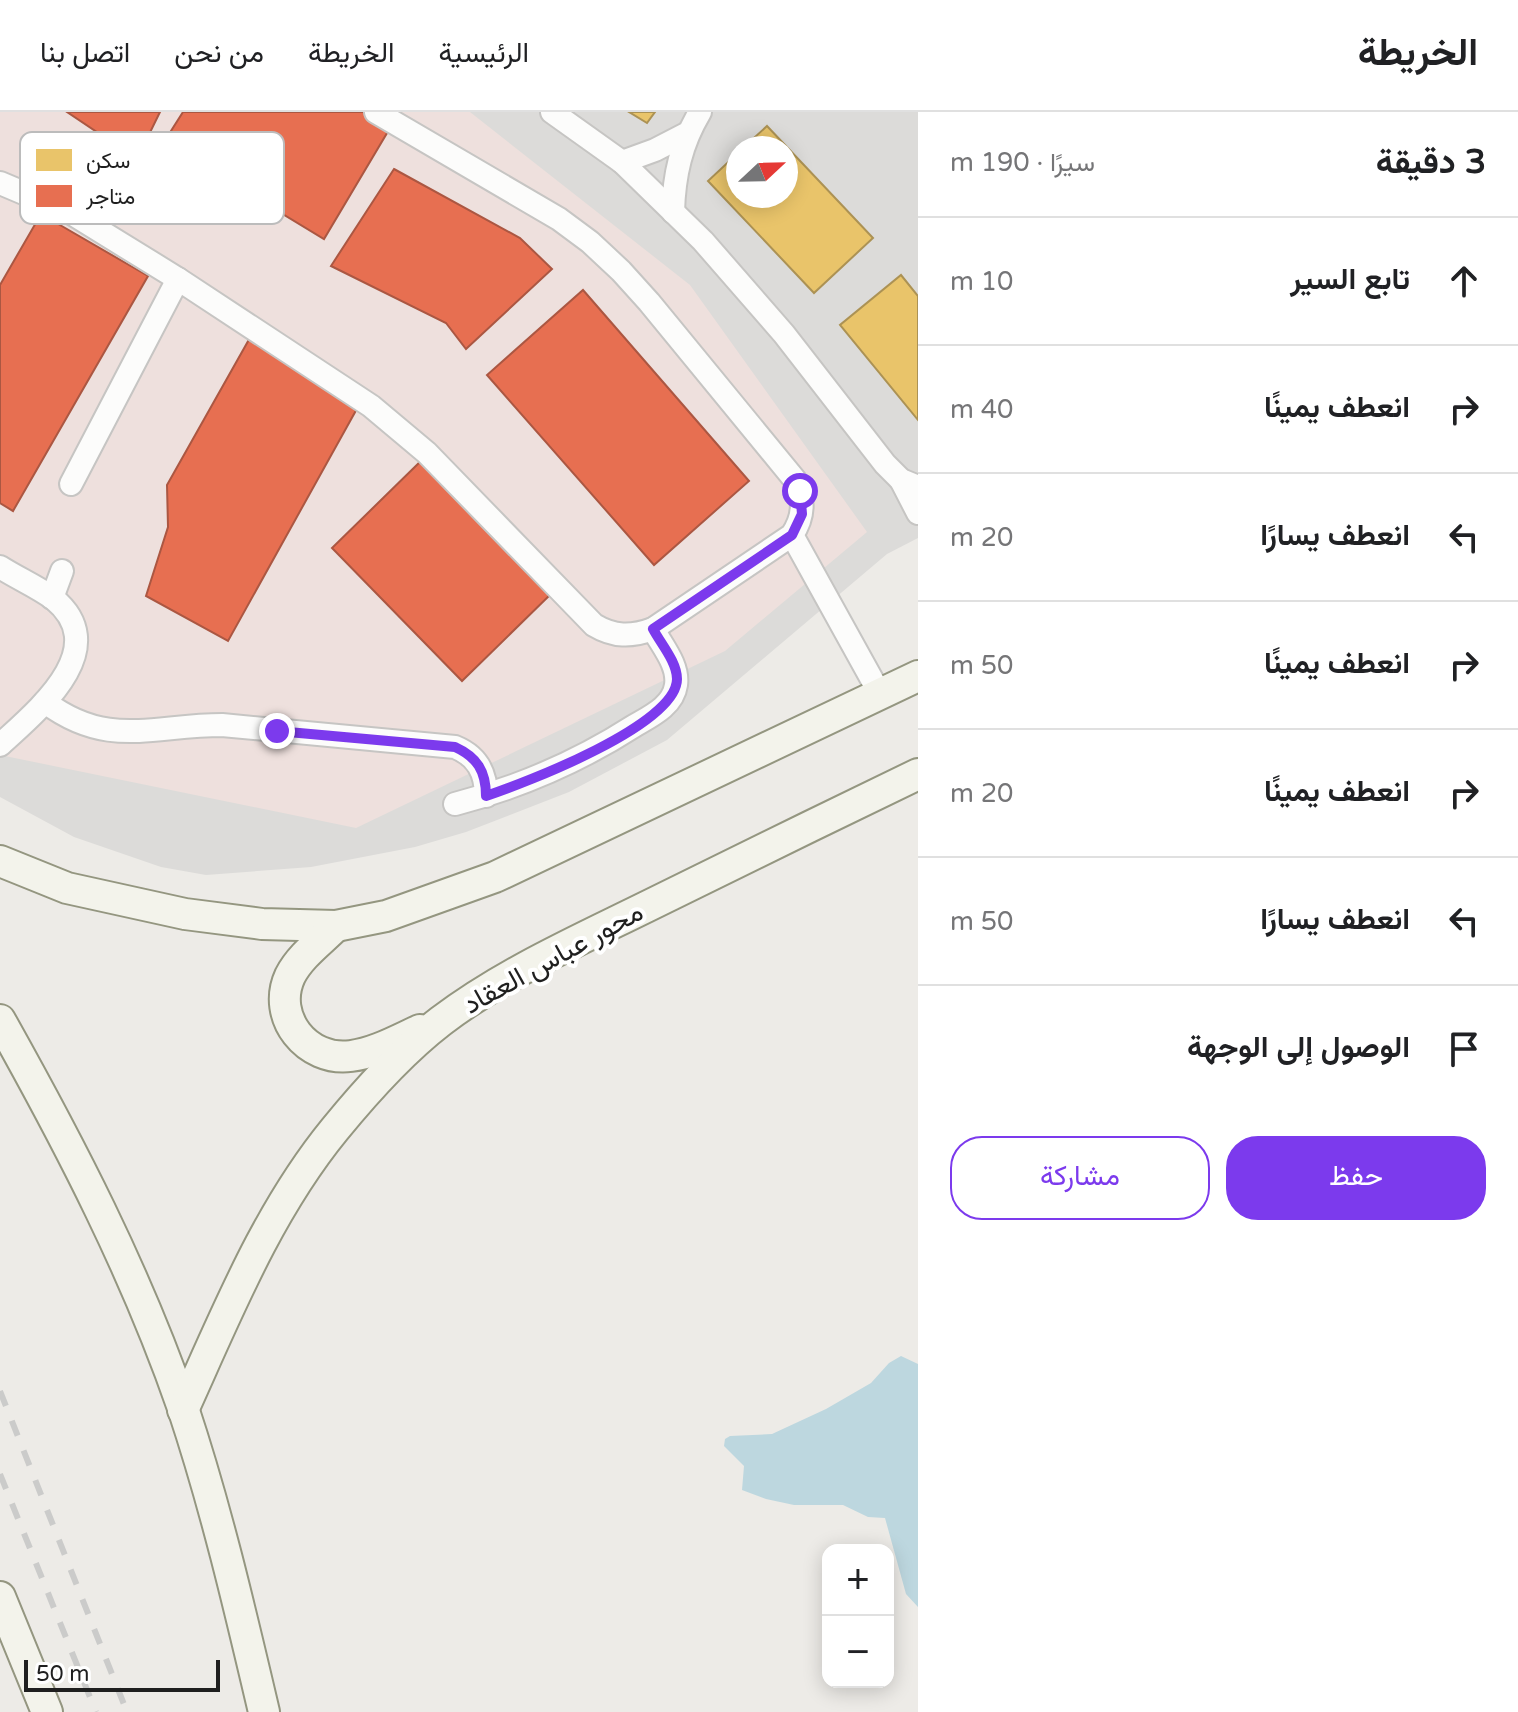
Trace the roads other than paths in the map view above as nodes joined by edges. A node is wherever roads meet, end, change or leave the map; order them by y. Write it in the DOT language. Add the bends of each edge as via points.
graph roads {
  1 [pos="376,112"];
  2 [pos="552,112"];
  3 [pos="700,112"];
  4 [pos="686,134"];
  5 [pos="622,162"];
  6 [pos="0,183"];
  7 [pos="20,191"];
  8 [pos="673,212"];
  9 [pos="89,224"];
  10 [pos="178,279"];
  11 [pos="71,484"];
  12 [pos="910,484"];
  13 [pos="918,513"];
  14 [pos="792,535"];
  15 [pos="0,567"];
  16 [pos="62,571"];
  17 [pos="52,598"];
  18 [pos="653,629"];
  19 [pos="918,676"];
  20 [pos="880,694"];
  21 [pos="45,702"];
  22 [pos="0,745"];
  23 [pos="918,774"];
  24 [pos="486,796"];
  25 [pos="455,804"];
  26 [pos="0,861"];
  27 [pos="336,926"];
  28 [pos="0,1020"];
  29 [pos="440,1022"];
  30 [pos="183,1410"];
  31 [pos="0,1597"];
  32 [pos="47,1712"];
  33 [pos="264,1712"];
  1 -- 14 [label="street" via="559,219 621,271 795,480 802,514"];
  2 -- 5 [label="street"];
  3 -- 4 [label="street"];
  4 -- 5 [label="street"];
  4 -- 8 [label="street"];
  5 -- 8 [label="street"];
  6 -- 7 [label="street"];
  8 -- 12 [label="street" via="784,334 885,464"];
  9 -- 10 [label="street"];
  10 -- 11 [label="street"];
  10 -- 18 [label="street" via="398,426 594,625 627,636"];
  12 -- 13 [label="street"];
  14 -- 18 [label="street"];
  14 -- 20 [label="street"];
  15 -- 17 [label="street"];
  16 -- 17 [label="street"];
  17 -- 21 [label="street" via="66,611 76,649 70,668"];
  18 -- 24 [label="street" via="676,671 676,689 667,704 559,769"];
  19 -- 20 [label="main road"];
  20 -- 27 [label="main road" via="495,877 386,916"];
  21 -- 22 [label="street"];
  21 -- 24 [label="street" via="78,723 107,732 222,725 455,747 483,770"];
  23 -- 29 [label="main road, محور عباس العقاد" via="570,944"];
  24 -- 25 [label="street"];
  26 -- 27 [label="main road" via="67,888 185,914"];
  27 -- 29 [label="main road" via="299,962 287,985 290,1024 308,1046 350,1057"];
  28 -- 30 [label="main road" via="109,1228"];
  29 -- 30 [label="main road, محور عباس العقاد" via="334,1130 290,1192 250,1263"];
  30 -- 33 [label="main road"];
  31 -- 32 [label="main road"];
}
